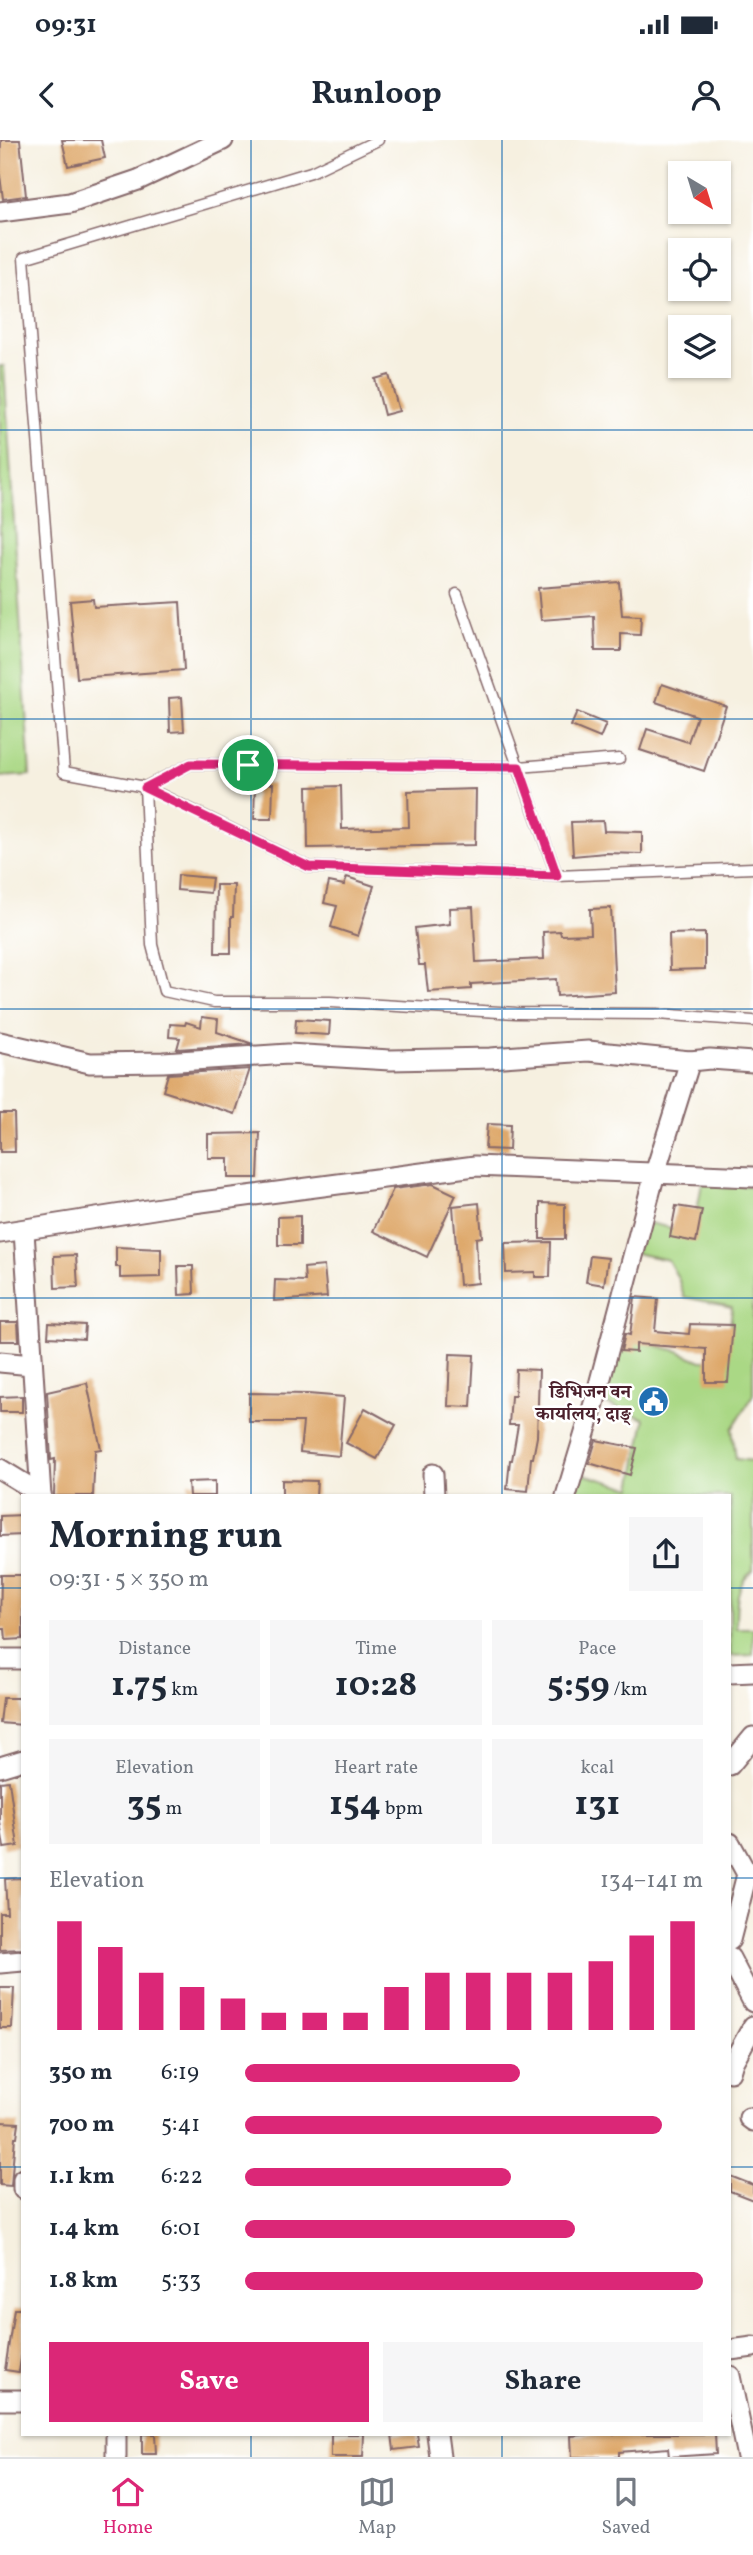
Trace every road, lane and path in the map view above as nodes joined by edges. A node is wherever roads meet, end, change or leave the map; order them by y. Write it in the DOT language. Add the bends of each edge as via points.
graph roads {
  1 [pos="223,140"];
  2 [pos="379,140"];
  3 [pos="0,212"];
  4 [pos="457,594"];
  5 [pos="618,759"];
  6 [pos="519,767"];
  7 [pos="145,788"];
  8 [pos="753,868"];
  9 [pos="557,876"];
  10 [pos="753,1021"];
  11 [pos="0,1042"];
  12 [pos="690,1061"];
  13 [pos="753,1062"];
  14 [pos="655,1173"];
  15 [pos="753,1177"];
  16 [pos="24,1231"];
  17 [pos="0,1233"];
  18 [pos="0,1362"];
  19 [pos="33,1365"];
  20 [pos="0,1469"];
  21 [pos="433,1474"];
  22 [pos="39,1494"];
  23 [pos="41,1494"];
  24 [pos="434,1494"];
  25 [pos="567,1494"];
  26 [pos="0,1659"];
  27 [pos="21,1659"];
  28 [pos="753,1672"];
  29 [pos="731,1673"];
  30 [pos="753,1737"];
  31 [pos="21,1761"];
  32 [pos="731,1764"];
  33 [pos="0,1767"];
  34 [pos="731,1845"];
  35 [pos="731,1936"];
  36 [pos="731,1960"];
  37 [pos="21,1961"];
  38 [pos="0,1964"];
  39 [pos="753,2002"];
  40 [pos="753,2026"];
  41 [pos="731,2069"];
  42 [pos="753,2347"];
  43 [pos="731,2350"];
  44 [pos="731,2381"];
  45 [pos="0,2400"];
  46 [pos="21,2400"];
  47 [pos="116,2436"];
  48 [pos="437,2436"];
  49 [pos="116,2457"];
  50 [pos="440,2457"];
  51 [pos="747,2457"];
  1 -- 3 [label="street" via="138,180 70,203"];
  2 -- 7 [label="lane" via="312,172 24,258 64,772"];
  4 -- 6 [label="lane"];
  5 -- 6 [label="lane"];
  6 -- 7 [label="lane" via="191,764"];
  6 -- 9 [label="lane"];
  7 -- 9 [label="lane" via="309,867"];
  7 -- 10 [label="lane" via="152,945 164,991 214,1002 330,1002"];
  8 -- 9 [label="lane"];
  11 -- 12 [label="street" via="90,1063 288,1054 490,1058 588,1051"];
  12 -- 13 [label="street"];
  12 -- 14 [label="street"];
  14 -- 15 [label="street"];
  14 -- 16 [label="street" via="475,1167 186,1204"];
  14 -- 25 [label="street"];
  16 -- 17 [label="street"];
  16 -- 19 [label="street"];
  18 -- 19 [label="street"];
  19 -- 23 [label="street"];
  20 -- 22 [label="street"];
  21 -- 24 [label="street"];
  26 -- 27 [label="street"];
  28 -- 29 [label="street"];
  30 -- 32 [label="street"];
  31 -- 33 [label="street"];
  34 -- 35 [label="street" via="747,1874"];
  36 -- 39 [label="street"];
  37 -- 38 [label="street"];
  40 -- 41 [label="street"];
  42 -- 43 [label="street"];
  44 -- 51 [label="street"];
  45 -- 46 [label="street"];
  47 -- 49 [label="street"];
  48 -- 50 [label="street"];
}
